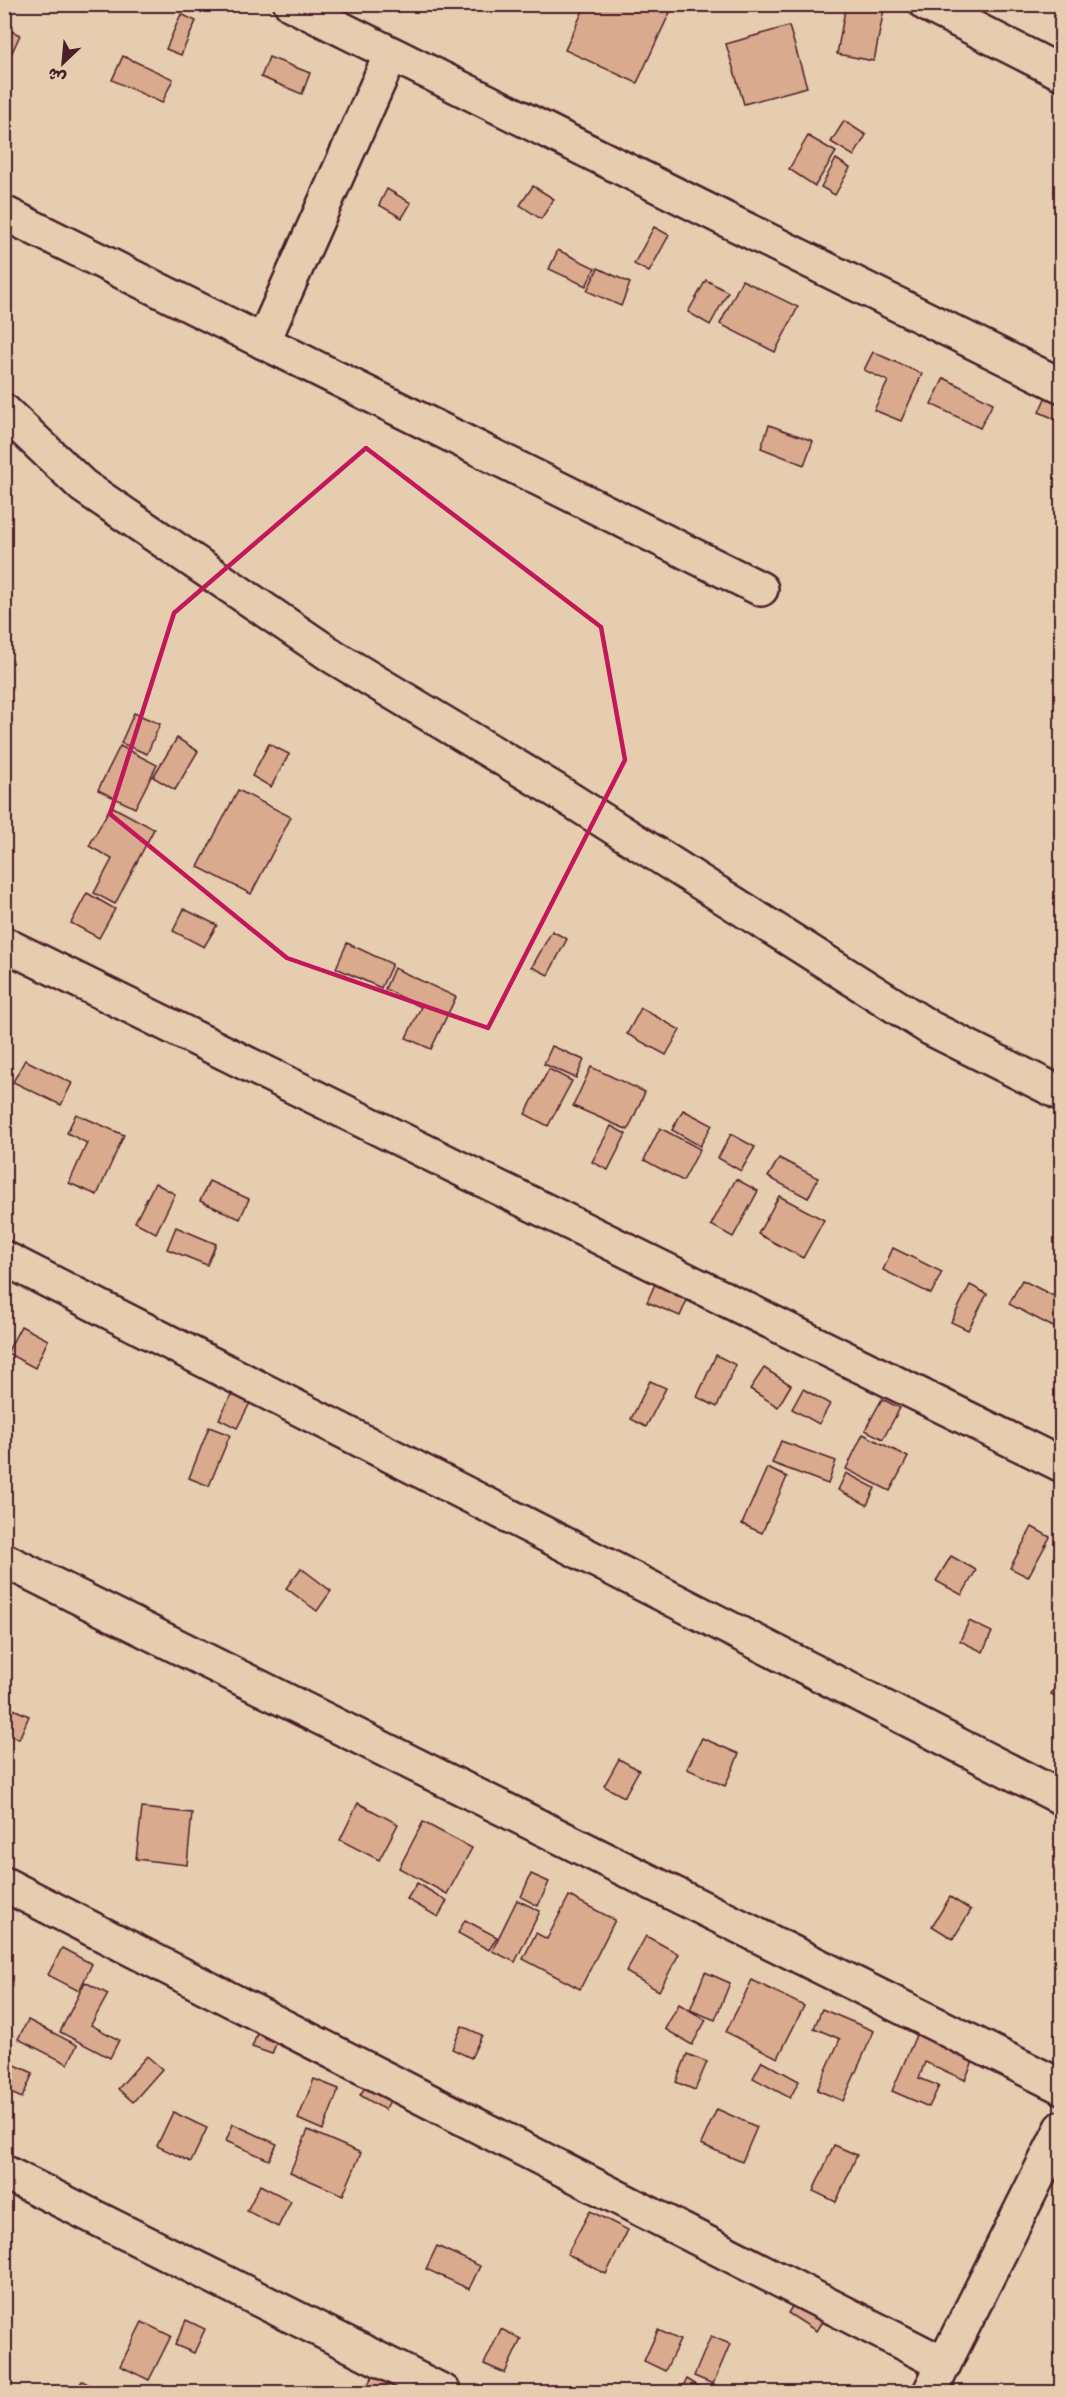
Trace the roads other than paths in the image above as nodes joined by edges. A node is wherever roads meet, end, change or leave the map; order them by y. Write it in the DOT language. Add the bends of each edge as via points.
graph roads {
  1 [pos="291,4"];
  2 [pos="926,4"];
  3 [pos="391,54"];
  4 [pos="1062,72"];
  5 [pos="4,213"];
  6 [pos="263,342"];
  7 [pos="1062,386"];
  8 [pos="4,411"];
  9 [pos="761,589"];
  10 [pos="4,944"];
  11 [pos="1062,1094"];
  12 [pos="4,1258"];
  13 [pos="1062,1465"];
  14 [pos="4,1560"];
  15 [pos="1062,1798"];
  16 [pos="4,1884"];
  17 [pos="1062,2087"];
  18 [pos="1062,2128"];
  19 [pos="4,2172"];
  20 [pos="944,2364"];
  21 [pos="444,2392"];
  22 [pos="930,2392"];
  1 -- 3 [label="street"];
  2 -- 4 [label="street"];
  3 -- 6 [label="street"];
  3 -- 7 [label="street"];
  5 -- 6 [label="street"];
  6 -- 9 [label="street"];
  8 -- 11 [label="street" via="83,486 334,657 555,790 930,1028"];
  10 -- 13 [label="street"];
  12 -- 15 [label="street"];
  14 -- 17 [label="street"];
  16 -- 20 [label="street"];
  18 -- 20 [label="street"];
  19 -- 21 [label="street"];
  20 -- 22 [label="street"];
}
